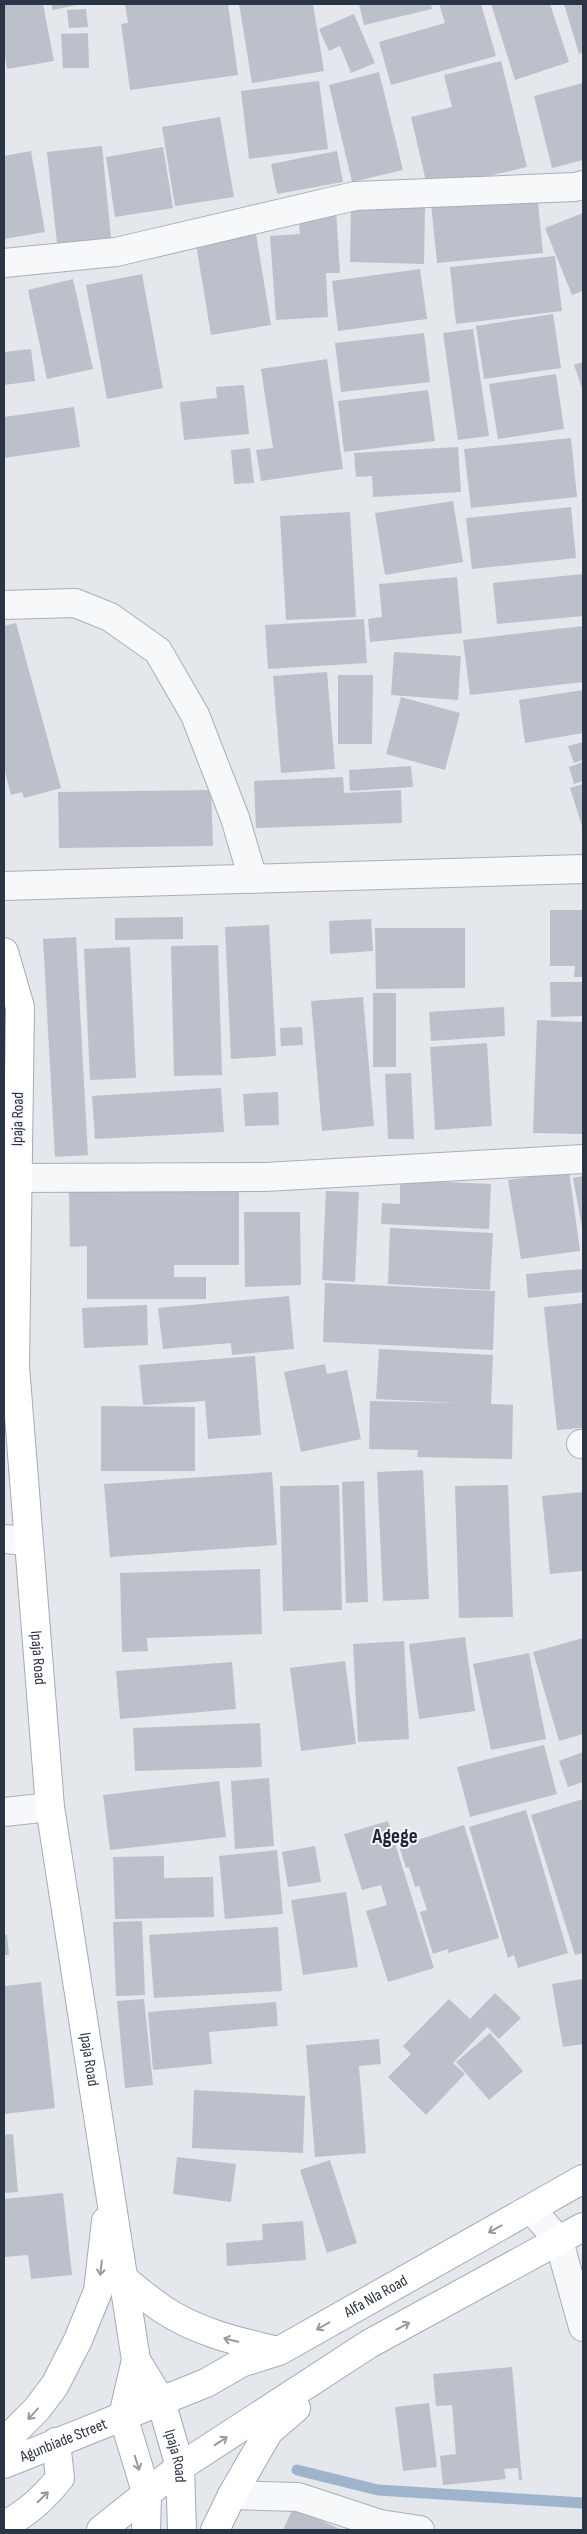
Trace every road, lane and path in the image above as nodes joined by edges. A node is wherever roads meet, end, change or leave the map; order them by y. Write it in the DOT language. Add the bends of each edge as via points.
graph roads {
  1 [pos="583,185"];
  2 [pos="4,263"];
  3 [pos="4,605"];
  4 [pos="583,870"];
  5 [pos="253,879"];
  6 [pos="4,886"];
  7 [pos="4,952"];
  8 [pos="583,1158"];
  9 [pos="17,1178"];
  10 [pos="10,1366"];
  11 [pos="16,1540"];
  12 [pos="50,1807"];
  13 [pos="4,1812"];
  14 [pos="583,2179"];
  15 [pos="110,2185"];
  16 [pos="531,2209"];
  17 [pos="583,2227"];
  18 [pos="559,2241"];
  19 [pos="124,2279"];
  20 [pos="583,2327"];
  21 [pos="370,2344"];
  22 [pos="279,2351"];
  23 [pos="136,2360"];
  24 [pos="161,2400"];
  25 [pos="123,2416"];
  26 [pos="4,2442"];
  27 [pos="56,2442"];
  28 [pos="4,2464"];
  29 [pos="180,2467"];
  30 [pos="147,2495"];
  31 [pos="232,2496"];
  32 [pos="4,2525"];
  33 [pos="101,2530"];
  34 [pos="146,2530"];
  35 [pos="182,2530"];
  36 [pos="215,2530"];
  37 [pos="420,2530"];
  1 -- 2 [label="street" via="356,196 116,252"];
  3 -- 5 [label="street" via="76,603 110,617 158,650 195,715 235,818"];
  4 -- 5 [label="street"];
  5 -- 6 [label="street"];
  7 -- 9 [label="main road, Ipaja Road" via="20,1007"];
  8 -- 9 [label="street" via="265,1177"];
  9 -- 10 [label="main road, Ipaja Road"];
  10 -- 11 [label="main road, Ipaja Road"];
  11 -- 12 [label="main road, Ipaja Road"];
  12 -- 13 [label="street"];
  12 -- 15 [label="main road, Ipaja Road"];
  14 -- 16 [label="main road, Alfa Nla Road"];
  15 -- 19 [label="main road, Ipaja Road"];
  15 -- 26 [label="main road, one-way" via="95,2300 55,2385 38,2409"];
  16 -- 18 [label="street"];
  16 -- 22 [label="main road, Alfa Nla Road, one-way"];
  17 -- 18 [label="main road"];
  18 -- 20 [label="street"];
  21 -- 18 [label="main road, one-way"];
  22 -- 19 [label="main road, one-way" via="222,2338 189,2324 161,2308"];
  19 -- 23 [label="main road, Ipaja Road"];
  29 -- 21 [label="main road, one-way"];
  21 -- 31 [label="main road" via="269,2431"];
  22 -- 24 [label="main road, Alfa Nla Road" via="241,2363 206,2383"];
  23 -- 24 [label="main road, Ipaja Road"];
  23 -- 25 [label="main road, Ipaja Road"];
  24 -- 25 [label="main road, Agunbiade Street"];
  24 -- 29 [label="main road, Ipaja Road"];
  25 -- 27 [label="main road, Agunbiade Street"];
  25 -- 30 [label="main road, Ipaja Road, one-way"];
  27 -- 28 [label="main road, Agunbiade Street"];
  32 -- 27 [label="main road, one-way" via="44,2498 60,2478"];
  29 -- 30 [label="main road"];
  29 -- 35 [label="main road, Ipaja Road"];
  30 -- 33 [label="main road"];
  30 -- 34 [label="main road, Ipaja Road"];
  31 -- 36 [label="main road"];
  31 -- 37 [label="street" via="298,2497 380,2524"];
}
